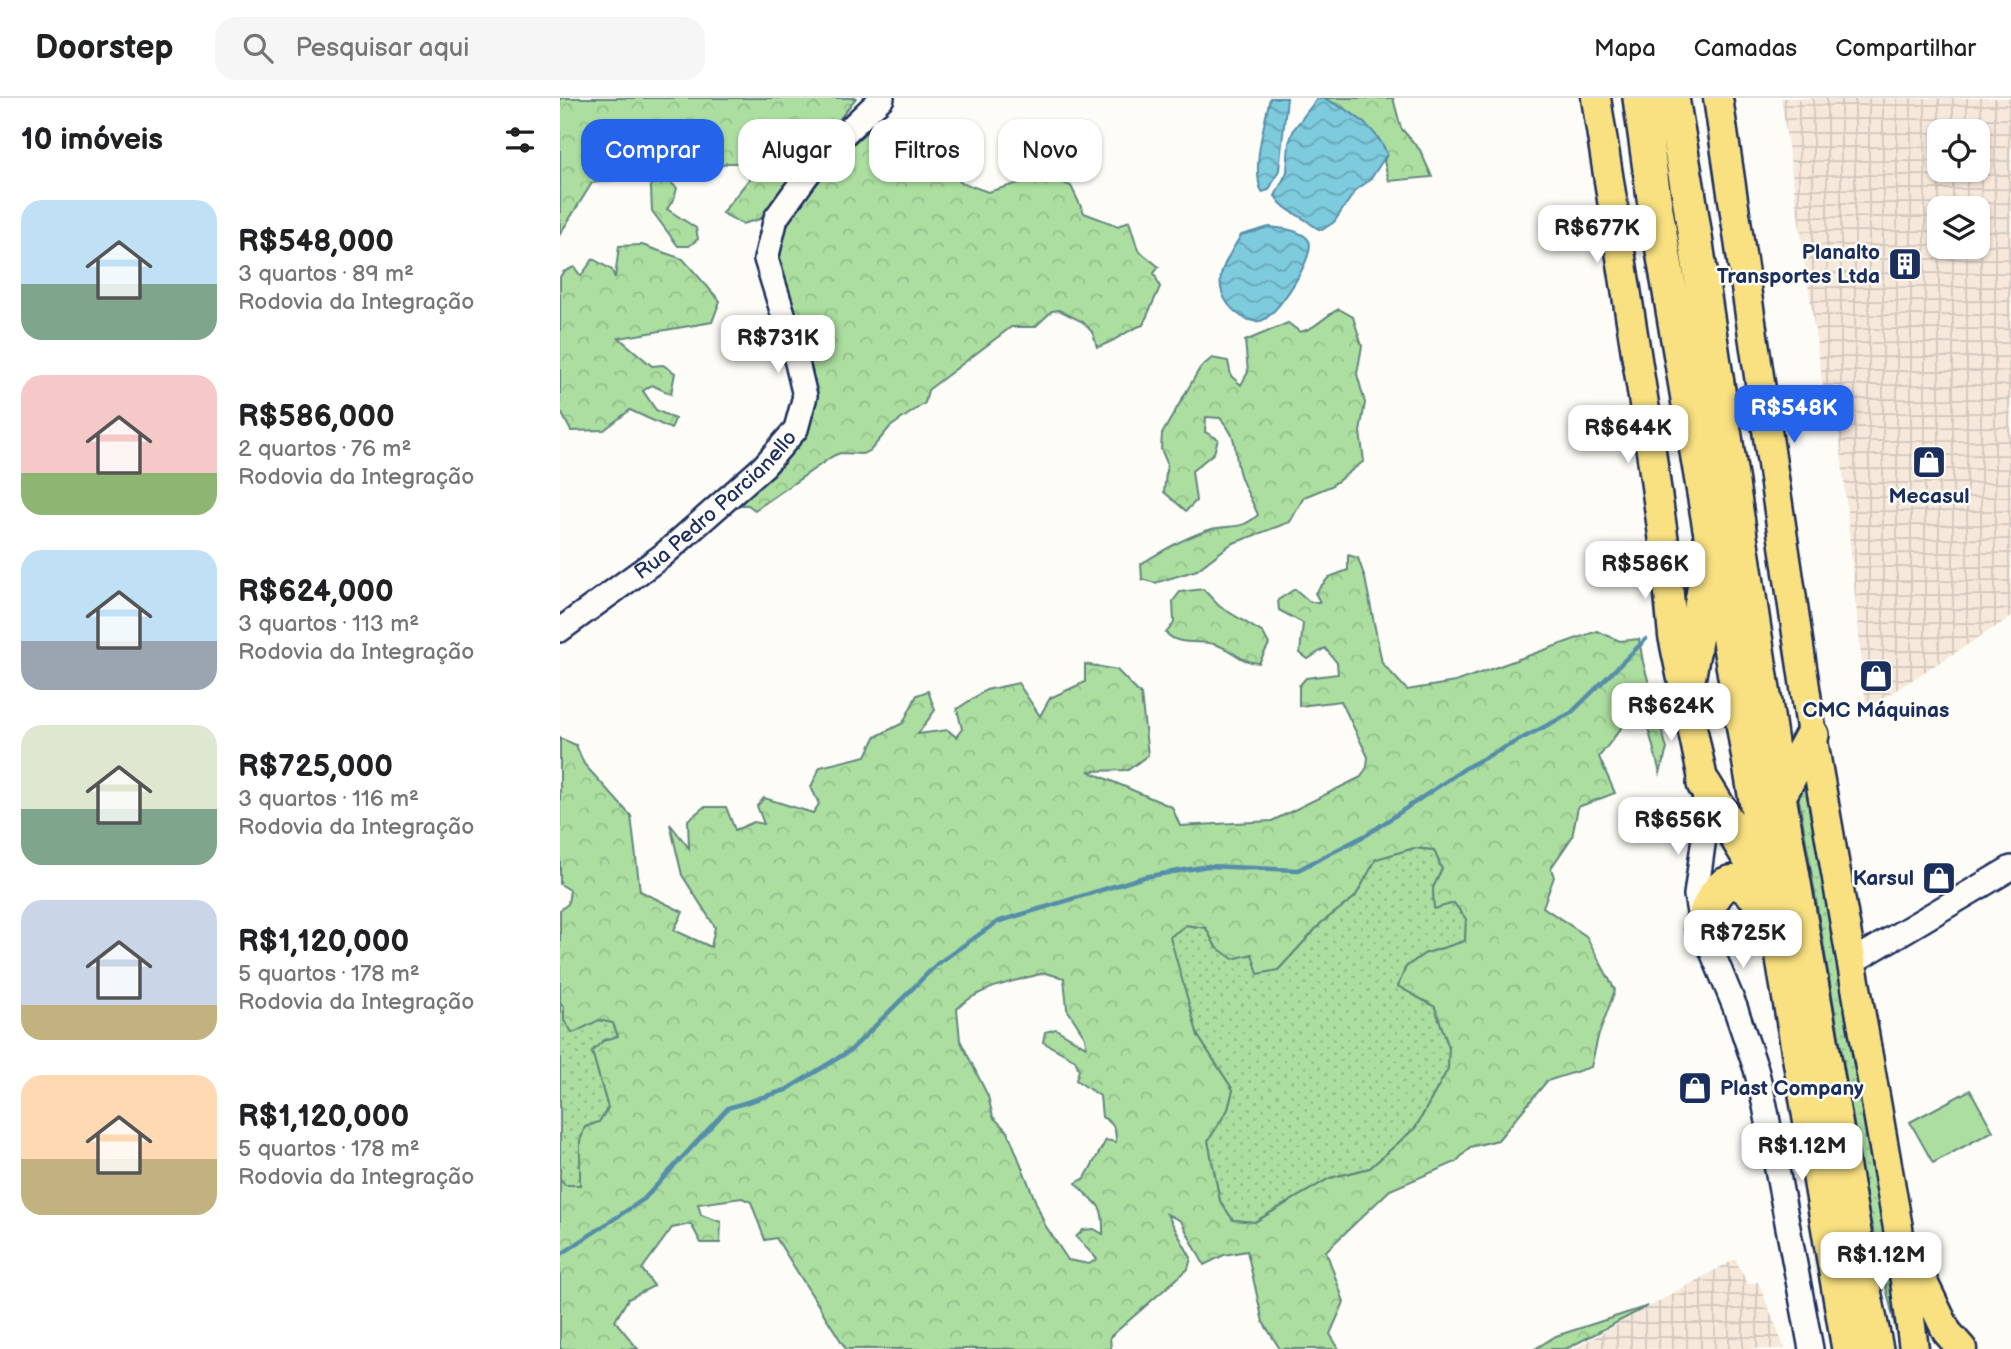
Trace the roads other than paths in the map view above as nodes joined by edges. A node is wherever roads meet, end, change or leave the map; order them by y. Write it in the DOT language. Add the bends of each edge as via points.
graph roads {
  1 [pos="882,98"];
  2 [pos="1596,98"];
  3 [pos="1628,98"];
  4 [pos="1640,98"];
  5 [pos="1672,98"];
  6 [pos="1679,98"];
  7 [pos="1718,98"];
  8 [pos="1680,149"];
  9 [pos="1654,198"];
  10 [pos="1713,544"];
  11 [pos="560,630"];
  12 [pos="1686,692"];
  13 [pos="1812,735"];
  14 [pos="1704,784"];
  15 [pos="1779,796"];
  16 [pos="2011,868"];
  17 [pos="1774,907"];
  18 [pos="1701,925"];
  19 [pos="1852,962"];
  20 [pos="1898,1228"];
  21 [pos="1869,1316"];
  22 [pos="1811,1349"];
  23 [pos="1849,1349"];
  24 [pos="1876,1349"];
  25 [pos="1892,1349"];
  26 [pos="1914,1349"];
  27 [pos="1962,1349"];
  1 -- 11 [label="street, Rua Pedro Parcianello" via="820,158 776,218 766,259 805,396 796,429 764,466 662,556"];
  2 -- 12 [label="main road"];
  3 -- 9 [label="highway"];
  4 -- 9 [label="highway"];
  5 -- 8 [label="highway"];
  6 -- 8 [label="highway"];
  7 -- 13 [label="main road"];
  8 -- 15 [label="highway"];
  9 -- 10 [label="highway"];
  10 -- 12 [label="highway"];
  10 -- 17 [label="highway"];
  12 -- 14 [label="main road"];
  13 -- 15 [label="highway"];
  13 -- 19 [label="main road"];
  14 -- 17 [label="highway"];
  14 -- 18 [label="street" via="1706,823 1696,895"];
  15 -- 21 [label="highway"];
  16 -- 19 [label="street"];
  17 -- 18 [label="highway" via="1738,882 1727,883 1719,887"];
  17 -- 23 [label="highway"];
  18 -- 22 [label="street" via="1756,1069"];
  19 -- 20 [label="main road"];
  20 -- 26 [label="main road"];
  20 -- 27 [label="main road" via="1947,1332"];
  21 -- 24 [label="highway"];
  21 -- 25 [label="highway"];
}
